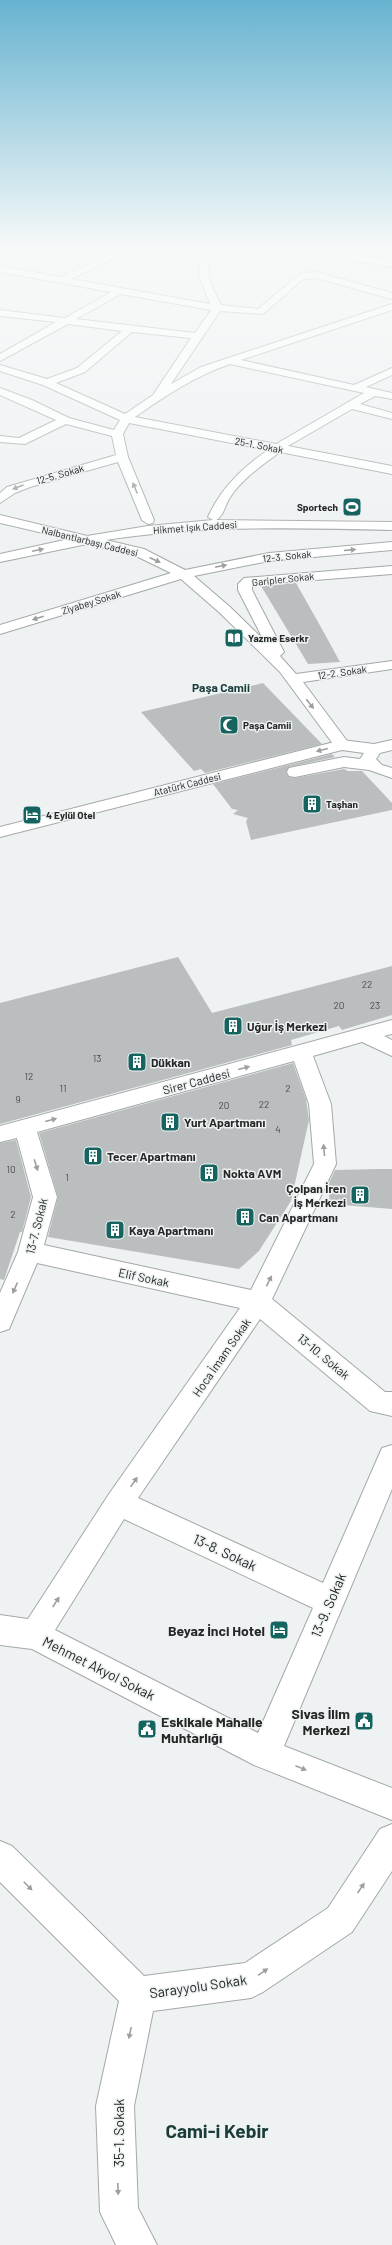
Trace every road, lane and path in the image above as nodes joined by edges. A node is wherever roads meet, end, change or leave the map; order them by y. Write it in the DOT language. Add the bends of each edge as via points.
graph roads {
  1 [pos="100,354"];
  2 [pos="185,354"];
  3 [pos="250,354"];
  4 [pos="228,361"];
  5 [pos="0,368"];
  6 [pos="392,371"];
  7 [pos="47,383"];
  8 [pos="355,388"];
  9 [pos="0,391"];
  10 [pos="374,392"];
  11 [pos="392,396"];
  12 [pos="157,397"];
  13 [pos="350,405"];
  14 [pos="392,416"];
  15 [pos="126,419"];
  16 [pos="64,420"];
  17 [pos="117,434"];
  18 [pos="0,439"];
  19 [pos="276,448"];
  20 [pos="122,457"];
  21 [pos="392,470"];
  22 [pos="0,498"];
  23 [pos="214,517"];
  24 [pos="392,518"];
  25 [pos="0,519"];
  26 [pos="148,520"];
  27 [pos="392,526"];
  28 [pos="64,534"];
  29 [pos="89,540"];
  30 [pos="392,546"];
  31 [pos="0,548"];
  32 [pos="0,558"];
  33 [pos="392,570"];
  34 [pos="183,574"];
  35 [pos="0,630"];
  36 [pos="392,665"];
  37 [pos="288,674"];
  38 [pos="392,744"];
  39 [pos="342,745"];
  40 [pos="374,749"];
  41 [pos="384,772"];
  42 [pos="0,832"];
  43 [pos="0,843"];
  44 [pos="392,1027"];
  45 [pos="365,1035"];
  46 [pos="392,1049"];
  47 [pos="301,1052"];
  48 [pos="25,1128"];
  49 [pos="0,1134"];
  50 [pos="30,1252"];
  51 [pos="258,1302"];
  52 [pos="0,1322"];
  53 [pos="392,1404"];
  54 [pos="392,1457"];
  55 [pos="119,1503"];
  56 [pos="330,1601"];
  57 [pos="0,1630"];
  58 [pos="35,1635"];
  59 [pos="265,1754"];
  60 [pos="392,1804"];
  61 [pos="392,1841"];
  62 [pos="0,1858"];
  63 [pos="138,1995"];
  64 [pos="137,2245"];
  1 -- 7 [label="street" via="81,370"];
  2 -- 12 [label="street"];
  3 -- 4 [label="street"];
  4 -- 8 [label="street"];
  4 -- 12 [label="street" via="205,369"];
  5 -- 7 [label="street, 25-1. Sokak"];
  6 -- 8 [label="street"];
  7 -- 15 [label="street, 25-1. Sokak"];
  8 -- 10 [label="street"];
  9 -- 16 [label="street"];
  10 -- 11 [label="street"];
  10 -- 13 [label="street"];
  12 -- 15 [label="street"];
  13 -- 14 [label="street"];
  13 -- 19 [label="street"];
  15 -- 17 [label="street"];
  15 -- 19 [label="street, 25-1. Sokak"];
  16 -- 17 [label="street"];
  16 -- 18 [label="street" via="21,442"];
  17 -- 20 [label="street"];
  19 -- 21 [label="street, 25-1. Sokak"];
  19 -- 23 [label="street" via="238,480 217,504"];
  20 -- 22 [label="street, 12-5. Sokak, one-way" via="26,484"];
  26 -- 20 [label="street, one-way"];
  23 -- 24 [label="street, Hikmet Işık Caddesi"];
  23 -- 26 [label="street, Hikmet Işık Caddesi"];
  25 -- 28 [label="street, Nalbantlarbaşı Caddesi"];
  26 -- 28 [label="street, Hikmet Işık Caddesi"];
  27 -- 29 [label="street, Hikmet Işık Caddesi" via="213,525 156,529"];
  28 -- 29 [label="street, Nalbantlarbaşı Caddesi"];
  28 -- 31 [label="street, Hikmet Işık Caddesi"];
  32 -- 29 [label="street, Hikmet Işık Caddesi, one-way"];
  29 -- 34 [label="street, Nalbantlarbaşı Caddesi, one-way" via="139,552"];
  34 -- 30 [label="street, 12-3. Sokak, one-way" via="269,556"];
  33 -- 37 [label="street, Garipler Sokak" via="249,580 245,584 245,590"];
  34 -- 35 [label="street, Ziyabey Sokak, one-way"];
  34 -- 37 [label="street, Nalbantlarbaşı Caddesi" via="225,610"];
  36 -- 37 [label="street, 12-2. Sokak"];
  37 -- 39 [label="street, Nalbantlarbaşı Caddesi, one-way"];
  38 -- 40 [label="street"];
  39 -- 40 [label="street, Atatürk Caddesi"];
  39 -- 42 [label="street, Atatürk Caddesi, one-way"];
  40 -- 41 [label="street" via="368,759"];
  41 -- 43 [label="street, Atatürk Caddesi" via="354,763 333,763 175,798"];
  44 -- 45 [label="street, Sirer Caddesi"];
  45 -- 46 [label="street"];
  45 -- 47 [label="street, Sirer Caddesi"];
  48 -- 47 [label="street, Sirer Caddesi, one-way"];
  51 -- 47 [label="street, Hoca İmam Sokak, one-way" via="325,1164 320,1104"];
  48 -- 49 [label="street, Sirer Caddesi"];
  48 -- 50 [label="street, 13-7. Sokak, one-way" via="45,1197"];
  50 -- 51 [label="street, Elif Sokak"];
  50 -- 52 [label="street, 13-7. Sokak, one-way"];
  51 -- 53 [label="street, 13-10. Sokak" via="379,1402"];
  55 -- 51 [label="street, Hoca İmam Sokak, one-way"];
  54 -- 56 [label="street, 13-9. Sokak"];
  55 -- 56 [label="street, 13-8. Sokak"];
  58 -- 55 [label="street, Hoca İmam Sokak, one-way"];
  56 -- 59 [label="street, 13-9. Sokak"];
  57 -- 58 [label="street, Mehmet Akyol Sokak"];
  58 -- 59 [label="street, Mehmet Akyol Sokak"];
  59 -- 60 [label="street, Mehmet Akyol Sokak, one-way"];
  63 -- 61 [label="street, Sarayyolu Sokak, one-way" via="251,1980 340,1920"];
  62 -- 63 [label="street, Sarayyolu Sokak, one-way"];
  63 -- 64 [label="street, 35-1. Sokak, one-way" via="115,2106 119,2212"];
}
